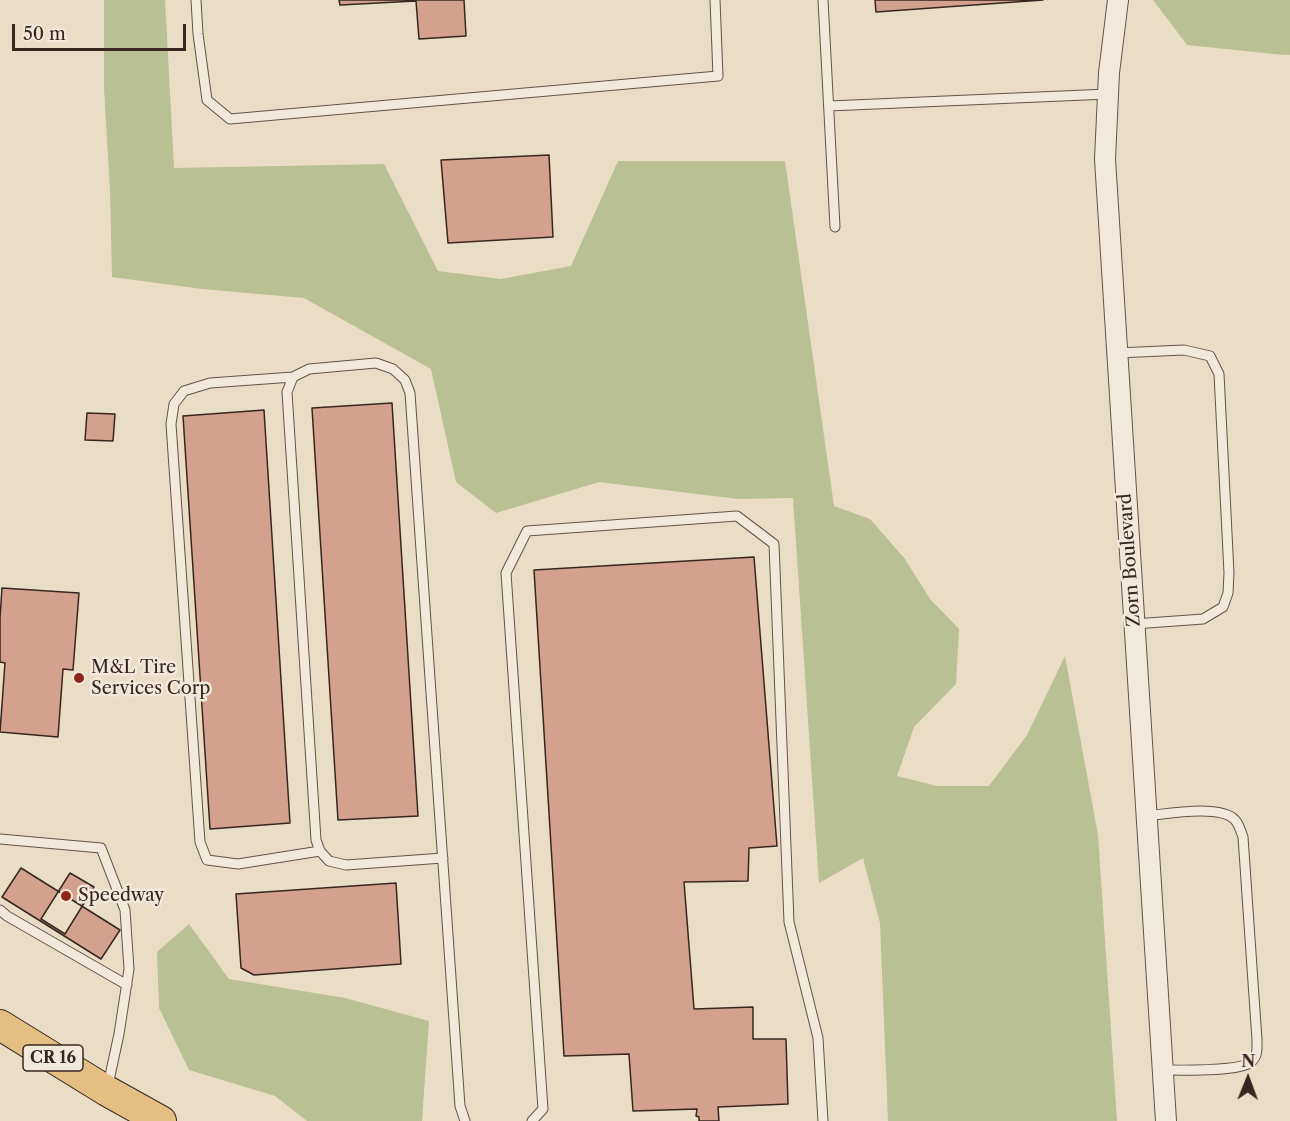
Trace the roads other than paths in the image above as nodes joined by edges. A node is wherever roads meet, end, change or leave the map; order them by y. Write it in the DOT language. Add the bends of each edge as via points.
graph roads {
  1 [pos="196,0"];
  2 [pos="715,0"];
  3 [pos="823,0"];
  4 [pos="1118,0"];
  5 [pos="1108,94"];
  6 [pos="829,106"];
  7 [pos="835,227"];
  8 [pos="1117,353"];
  9 [pos="293,377"];
  10 [pos="1134,624"];
  11 [pos="1146,816"];
  12 [pos="0,839"];
  13 [pos="320,851"];
  14 [pos="442,858"];
  15 [pos="0,910"];
  16 [pos="127,985"];
  17 [pos="0,1025"];
  18 [pos="1162,1070"];
  19 [pos="107,1091"];
  20 [pos="161,1121"];
  21 [pos="465,1121"];
  22 [pos="532,1121"];
  23 [pos="823,1121"];
  24 [pos="1166,1121"];
  1 -- 2 [label="lane" via="207,100 230,119 718,76"];
  3 -- 6 [label="lane"];
  4 -- 5 [label="street, Zorn Boulevard"];
  5 -- 6 [label="lane"];
  5 -- 8 [label="street, Zorn Boulevard" via="1105,159"];
  6 -- 7 [label="lane"];
  8 -- 10 [label="street, Zorn Boulevard"];
  8 -- 10 [label="lane" via="1184,350 1210,356 1219,374 1228,593 1223,607 1203,619"];
  9 -- 13 [label="lane" via="287,392 316,840"];
  9 -- 13 [label="lane" via="210,383 184,391 174,404 171,424 200,842 207,860 238,864"];
  9 -- 14 [label="lane" via="309,369 376,363 393,369 405,380 410,393"];
  10 -- 11 [label="street, Zorn Boulevard"];
  11 -- 18 [label="street, Zorn Boulevard"];
  11 -- 18 [label="lane" via="1206,810 1236,820 1243,837 1257,1040 1257,1054 1250,1063 1229,1068"];
  12 -- 16 [label="lane" via="101,848 126,910"];
  13 -- 14 [label="lane" via="329,861 346,865"];
  14 -- 21 [label="lane" via="460,1106"];
  15 -- 16 [label="lane"];
  16 -- 19 [label="lane"];
  17 -- 19 [label="main road, CR 16"];
  18 -- 24 [label="street, Zorn Boulevard"];
  19 -- 20 [label="main road, CR 16"];
  22 -- 23 [label="lane" via="543,1109 506,573 527,531 737,516 774,544 789,922 818,1038"];
}
